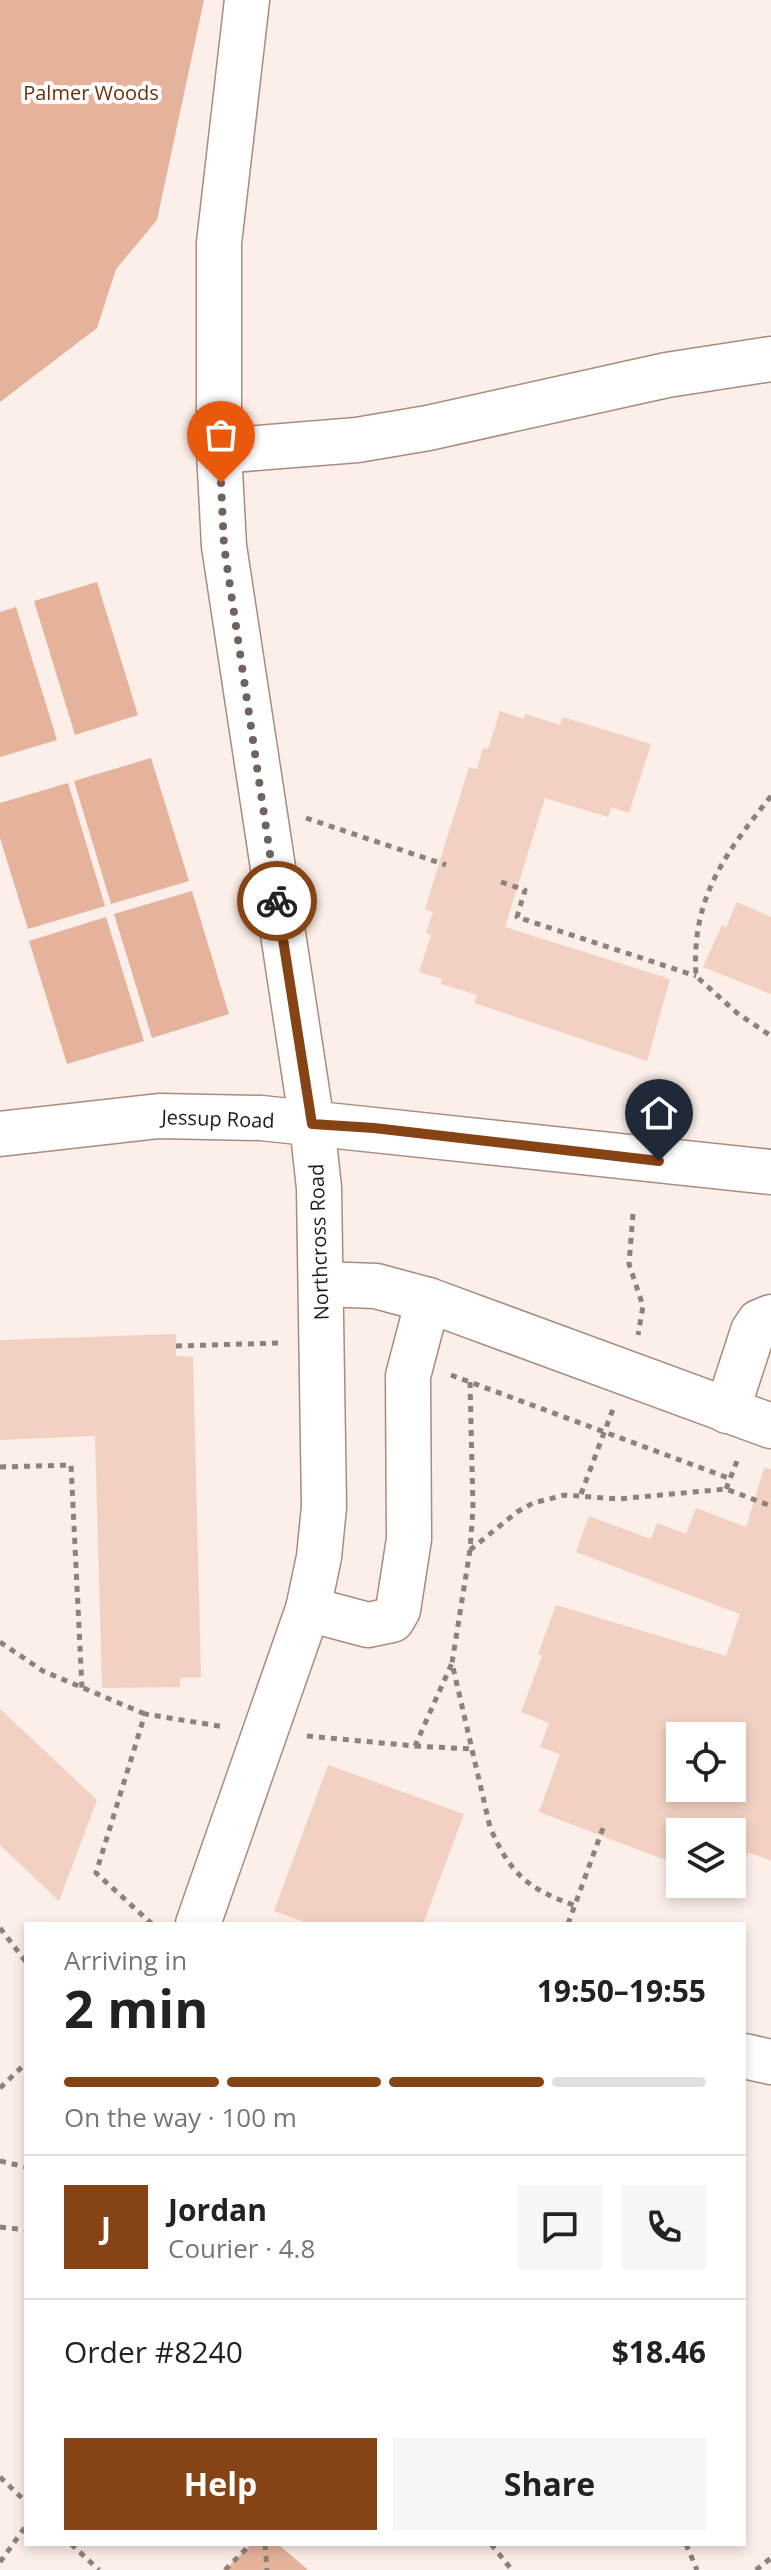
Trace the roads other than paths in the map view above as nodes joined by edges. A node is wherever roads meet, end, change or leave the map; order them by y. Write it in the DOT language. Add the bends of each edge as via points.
graph roads {
  1 [pos="247,0"];
  2 [pos="771,359"];
  3 [pos="219,451"];
  4 [pos="312,1124"];
  5 [pos="0,1134"];
  6 [pos="771,1172"];
  7 [pos="321,1284"];
  8 [pos="428,1300"];
  9 [pos="771,1317"];
  10 [pos="727,1411"];
  11 [pos="771,1426"];
  12 [pos="308,1609"];
  13 [pos="199,1922"];
  14 [pos="746,2056"];
  15 [pos="771,2062"];
  1 -- 3 [label="street, Northcross Road" via="219,243"];
  2 -- 3 [label="street" via="667,375 399,433"];
  3 -- 4 [label="street, Northcross Road" via="224,546"];
  4 -- 5 [label="street, Jessup Road" via="159,1116"];
  4 -- 6 [label="street, Jessup Road"];
  4 -- 7 [label="street, Northcross Road"];
  7 -- 8 [label="street" via="376,1286"];
  7 -- 12 [label="street, Northcross Road" via="324,1507"];
  8 -- 10 [label="street"];
  8 -- 12 [label="street" via="411,1360 409,1539 398,1610 392,1620 368,1625"];
  9 -- 10 [label="street" via="753,1331"];
  10 -- 11 [label="street"];
  12 -- 13 [label="street, Northcross Road"];
  14 -- 15 [label="street"];
}
